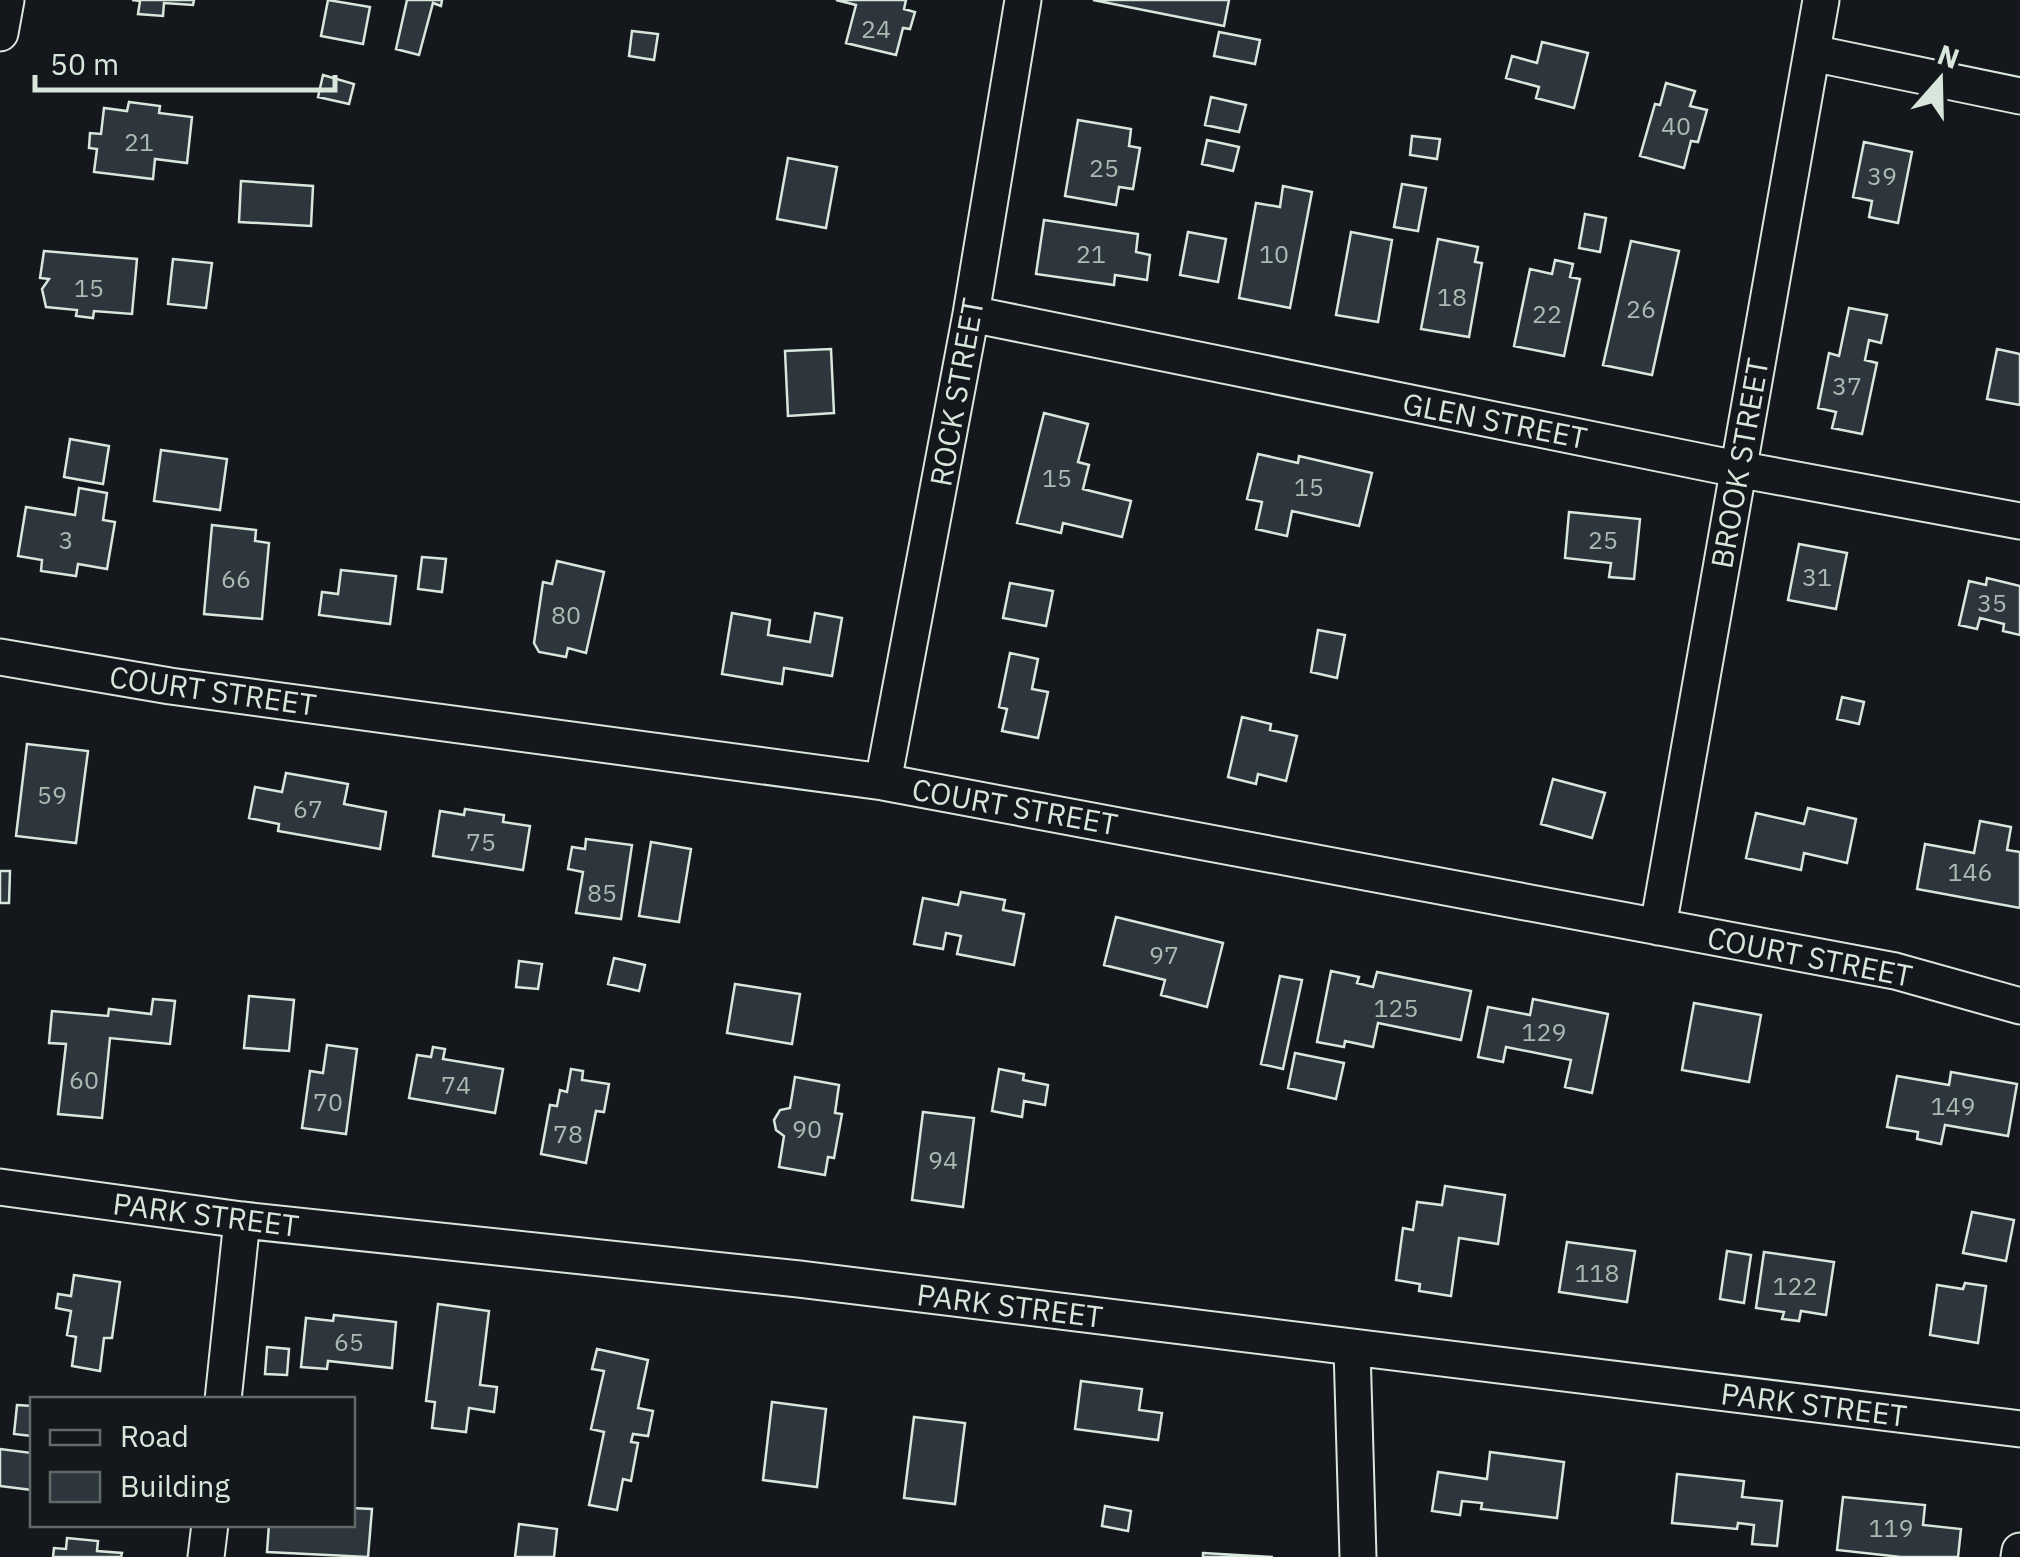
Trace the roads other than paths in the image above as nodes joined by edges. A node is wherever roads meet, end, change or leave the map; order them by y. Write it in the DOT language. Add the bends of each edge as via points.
graph roads {
  1 [pos="6,0"];
  2 [pos="1023,0"];
  3 [pos="1821,0"];
  4 [pos="0,33"];
  5 [pos="1812,54"];
  6 [pos="2020,96"];
  7 [pos="971,314"];
  8 [pos="1737,469"];
  9 [pos="2020,521"];
  10 [pos="0,657"];
  11 [pos="882,782"];
  12 [pos="1658,926"];
  13 [pos="2020,1006"];
  14 [pos="0,1187"];
  15 [pos="242,1220"];
  16 [pos="1352,1348"];
  17 [pos="223,1397"];
  18 [pos="2020,1429"];
  19 [pos="210,1527"];
  20 [pos="206,1557"];
  21 [pos="1358,1557"];
  1 -- 4 [label="street"];
  2 -- 7 [label="street, ROCK STREET"];
  3 -- 5 [label="street, BROOK STREET"];
  5 -- 6 [label="street"];
  5 -- 8 [label="street, BROOK STREET"];
  7 -- 8 [label="street, GLEN STREET"];
  7 -- 11 [label="street, ROCK STREET"];
  8 -- 9 [label="street, GLEN STREET"];
  8 -- 12 [label="street, BROOK STREET"];
  10 -- 11 [label="street, COURT STREET"];
  11 -- 12 [label="street, COURT STREET"];
  12 -- 13 [label="street, COURT STREET" via="1895,971"];
  14 -- 15 [label="street, PARK STREET"];
  15 -- 16 [label="street, PARK STREET" via="800,1279"];
  15 -- 17 [label="street"];
  16 -- 18 [label="street, PARK STREET"];
  16 -- 21 [label="street"];
  19 -- 20 [label="street"];
}
